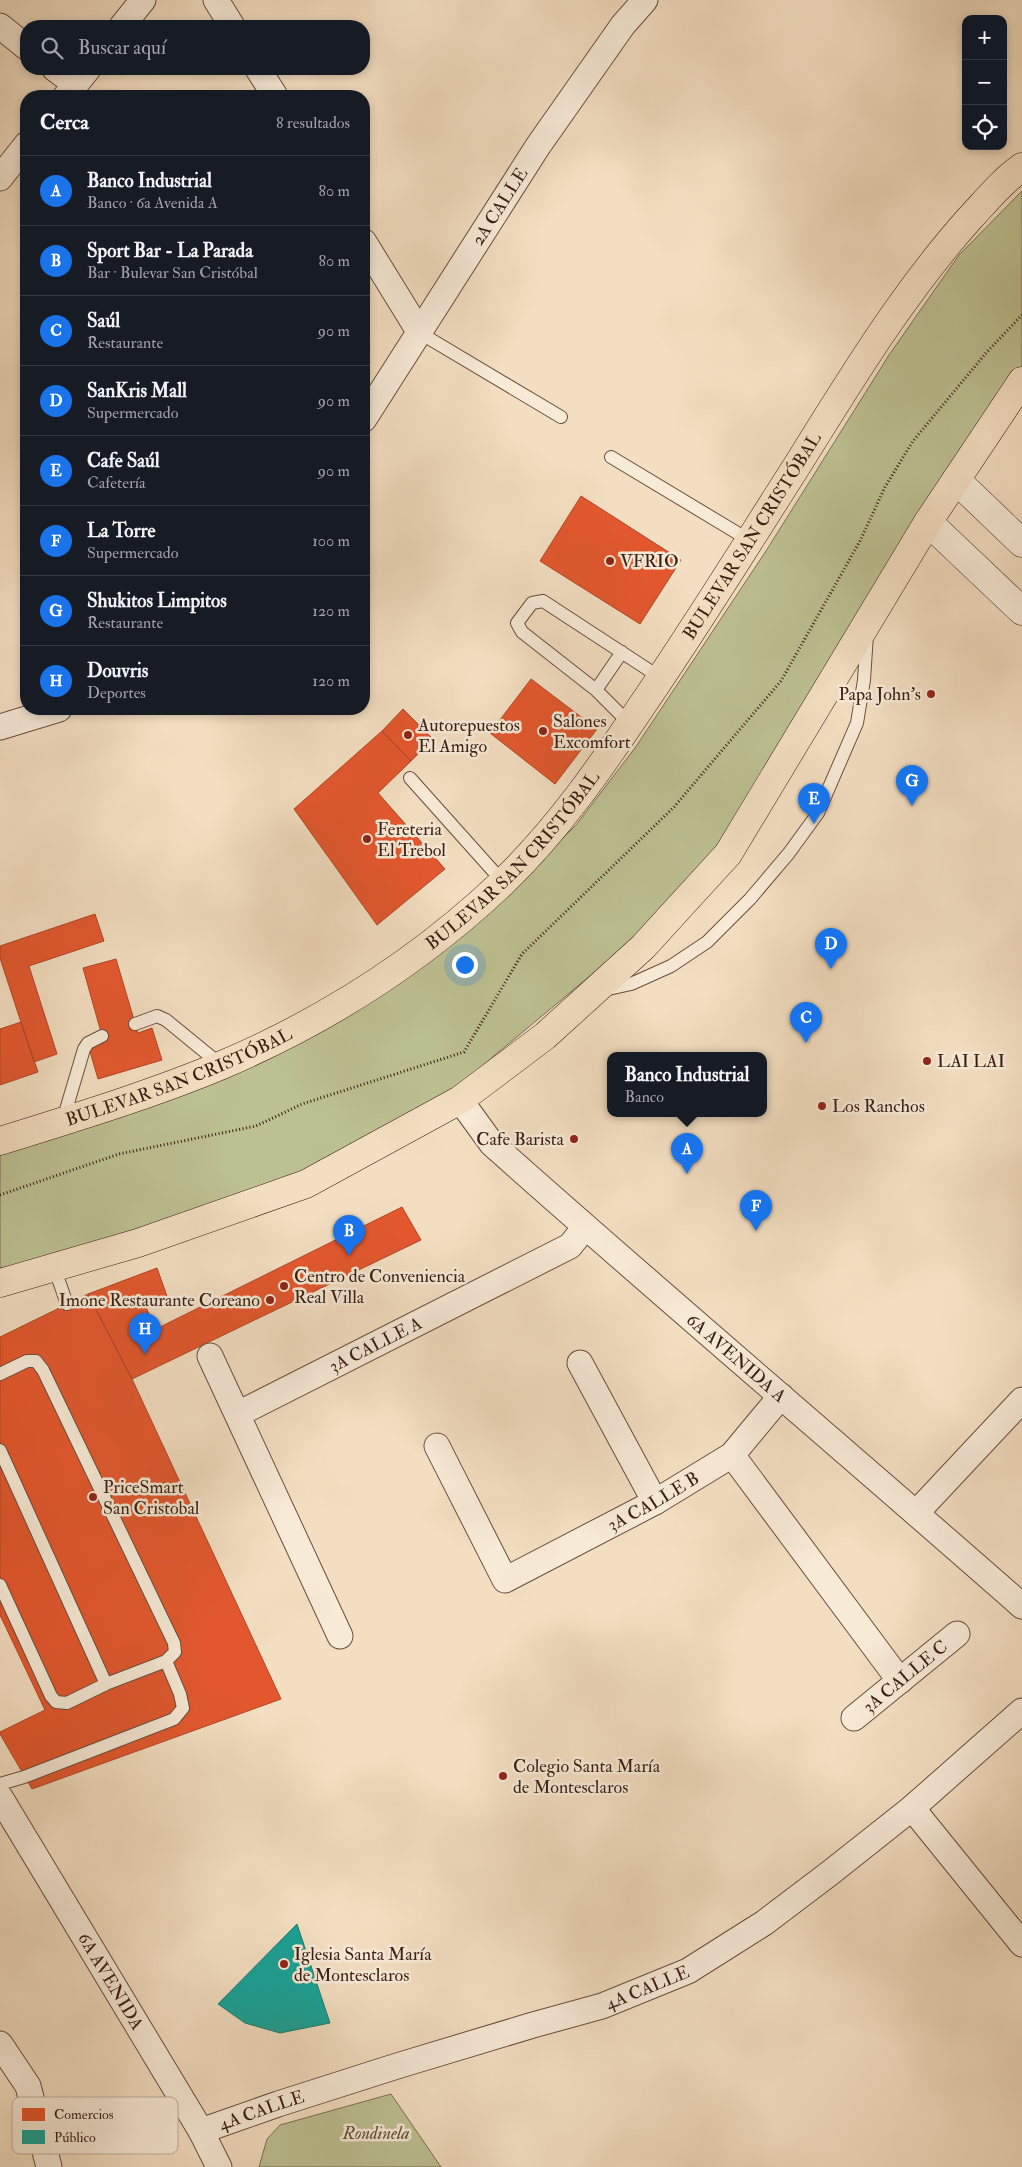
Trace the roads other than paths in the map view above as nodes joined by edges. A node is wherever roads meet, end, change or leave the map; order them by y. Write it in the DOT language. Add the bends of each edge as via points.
graph roads {
  1 [pos="143,0"];
  2 [pos="216,0"];
  3 [pos="645,0"];
  4 [pos="127,20"];
  5 [pos="228,20"];
  6 [pos="0,26"];
  7 [pos="20,42"];
  8 [pos="64,75"];
  9 [pos="262,75"];
  10 [pos="76,83"];
  11 [pos="271,90"];
  12 [pos="20,153"];
  13 [pos="1022,166"];
  14 [pos="0,178"];
  15 [pos="370,252"];
  16 [pos="420,333"];
  17 [pos="1022,382"];
  18 [pos="370,410"];
  19 [pos="561,417"];
  20 [pos="612,457"];
  21 [pos="956,480"];
  22 [pos="928,522"];
  23 [pos="749,540"];
  24 [pos="1022,543"];
  25 [pos="1022,610"];
  26 [pos="868,624"];
  27 [pos="622,652"];
  28 [pos="661,678"];
  29 [pos="596,690"];
  30 [pos="39,715"];
  31 [pos="630,724"];
  32 [pos="0,727"];
  33 [pos="410,778"];
  34 [pos="503,882"];
  35 [pos="592,992"];
  36 [pos="135,1024"];
  37 [pos="102,1036"];
  38 [pos="221,1065"];
  39 [pos="460,1100"];
  40 [pos="62,1122"];
  41 [pos="0,1141"];
  42 [pos="585,1227"];
  43 [pos="54,1267"];
  44 [pos="7,1279"];
  45 [pos="67,1304"];
  46 [pos="210,1356"];
  47 [pos="580,1363"];
  48 [pos="0,1374"];
  49 [pos="781,1396"];
  50 [pos="1022,1400"];
  51 [pos="238,1414"];
  52 [pos="437,1446"];
  53 [pos="0,1450"];
  54 [pos="732,1455"];
  55 [pos="654,1502"];
  56 [pos="918,1512"];
  57 [pos="0,1585"];
  58 [pos="1019,1598"];
  59 [pos="957,1634"];
  60 [pos="340,1636"];
  61 [pos="166,1660"];
  62 [pos="900,1681"];
  63 [pos="106,1684"];
  64 [pos="1022,1711"];
  65 [pos="854,1718"];
  66 [pos="0,1784"];
  67 [pos="0,1797"];
  68 [pos="912,1808"];
  69 [pos="1022,1944"];
  70 [pos="0,2044"];
  71 [pos="31,2097"];
  72 [pos="201,2131"];
  73 [pos="46,2154"];
  74 [pos="49,2167"];
  75 [pos="219,2167"];
  1 -- 4 [label="street"];
  2 -- 5 [label="street"];
  3 -- 16 [label="street, 2A CALLE" via="623,25 538,146"];
  6 -- 7 [label="street"];
  8 -- 10 [label="street"];
  9 -- 11 [label="street"];
  12 -- 14 [label="street"];
  13 -- 23 [label="main road, BULEVAR SAN CRISTÓBAL" via="1008,177 936,257 873,344"];
  15 -- 16 [label="street"];
  16 -- 18 [label="street, 2A CALLE"];
  16 -- 19 [label="lane"];
  17 -- 21 [label="main road"];
  20 -- 23 [label="lane"];
  21 -- 22 [label="main road"];
  21 -- 24 [label="street"];
  22 -- 25 [label="street"];
  22 -- 26 [label="main road"];
  23 -- 28 [label="main road, BULEVAR SAN CRISTÓBAL"];
  26 -- 35 [label="main road" via="728,854 642,947"];
  26 -- 35 [label="lane" via="857,723 818,813 789,853 707,942 671,966 631,984"];
  27 -- 28 [label="lane"];
  27 -- 29 [label="lane"];
  27 -- 29 [label="lane" via="543,601 532,603 517,623 522,632"];
  28 -- 31 [label="main road, BULEVAR SAN CRISTÓBAL"];
  29 -- 31 [label="lane"];
  30 -- 32 [label="street"];
  31 -- 34 [label="main road, BULEVAR SAN CRISTÓBAL" via="551,830"];
  33 -- 34 [label="lane"];
  34 -- 38 [label="main road, BULEVAR SAN CRISTÓBAL" via="427,948 365,991 292,1032"];
  35 -- 39 [label="main road" via="544,1036"];
  36 -- 38 [label="lane" via="157,1016 166,1020"];
  37 -- 40 [label="lane" via="88,1043 84,1049"];
  38 -- 40 [label="main road, BULEVAR SAN CRISTÓBAL"];
  39 -- 42 [label="street, 6A AVENIDA A" via="492,1144"];
  39 -- 43 [label="main road" via="306,1184 138,1243"];
  40 -- 41 [label="main road, BULEVAR SAN CRISTÓBAL"];
  42 -- 49 [label="street, 6A AVENIDA A"];
  42 -- 51 [label="street, 3A CALLE A" via="570,1246"];
  43 -- 44 [label="main road"];
  43 -- 45 [label="lane"];
  46 -- 51 [label="street"];
  47 -- 55 [label="street"];
  48 -- 61 [label="lane" via="27,1361 36,1361 43,1370 174,1643 175,1652"];
  49 -- 54 [label="street, 3A CALLE B"];
  49 -- 56 [label="street, 6A AVENIDA A"];
  50 -- 56 [label="street"];
  51 -- 60 [label="street"];
  52 -- 55 [label="street, 3A CALLE B" via="504,1580"];
  53 -- 63 [label="lane"];
  54 -- 55 [label="street, 3A CALLE B"];
  54 -- 62 [label="street"];
  56 -- 58 [label="street, 6A AVENIDA A"];
  57 -- 63 [label="lane" via="56,1702 67,1703"];
  59 -- 62 [label="street, 3A CALLE C"];
  61 -- 63 [label="lane"];
  61 -- 66 [label="lane" via="183,1708 174,1718"];
  62 -- 65 [label="street, 3A CALLE C"];
  64 -- 68 [label="street, 4A CALLE"];
  67 -- 72 [label="street, 6A AVENIDA"];
  68 -- 69 [label="street"];
  68 -- 72 [label="street, 4A CALLE" via="764,1923 688,1971 602,2006 388,2069"];
  70 -- 71 [label="street" via="28,2086"];
  72 -- 75 [label="street, 6A AVENIDA"];
  73 -- 74 [label="street"];
}
